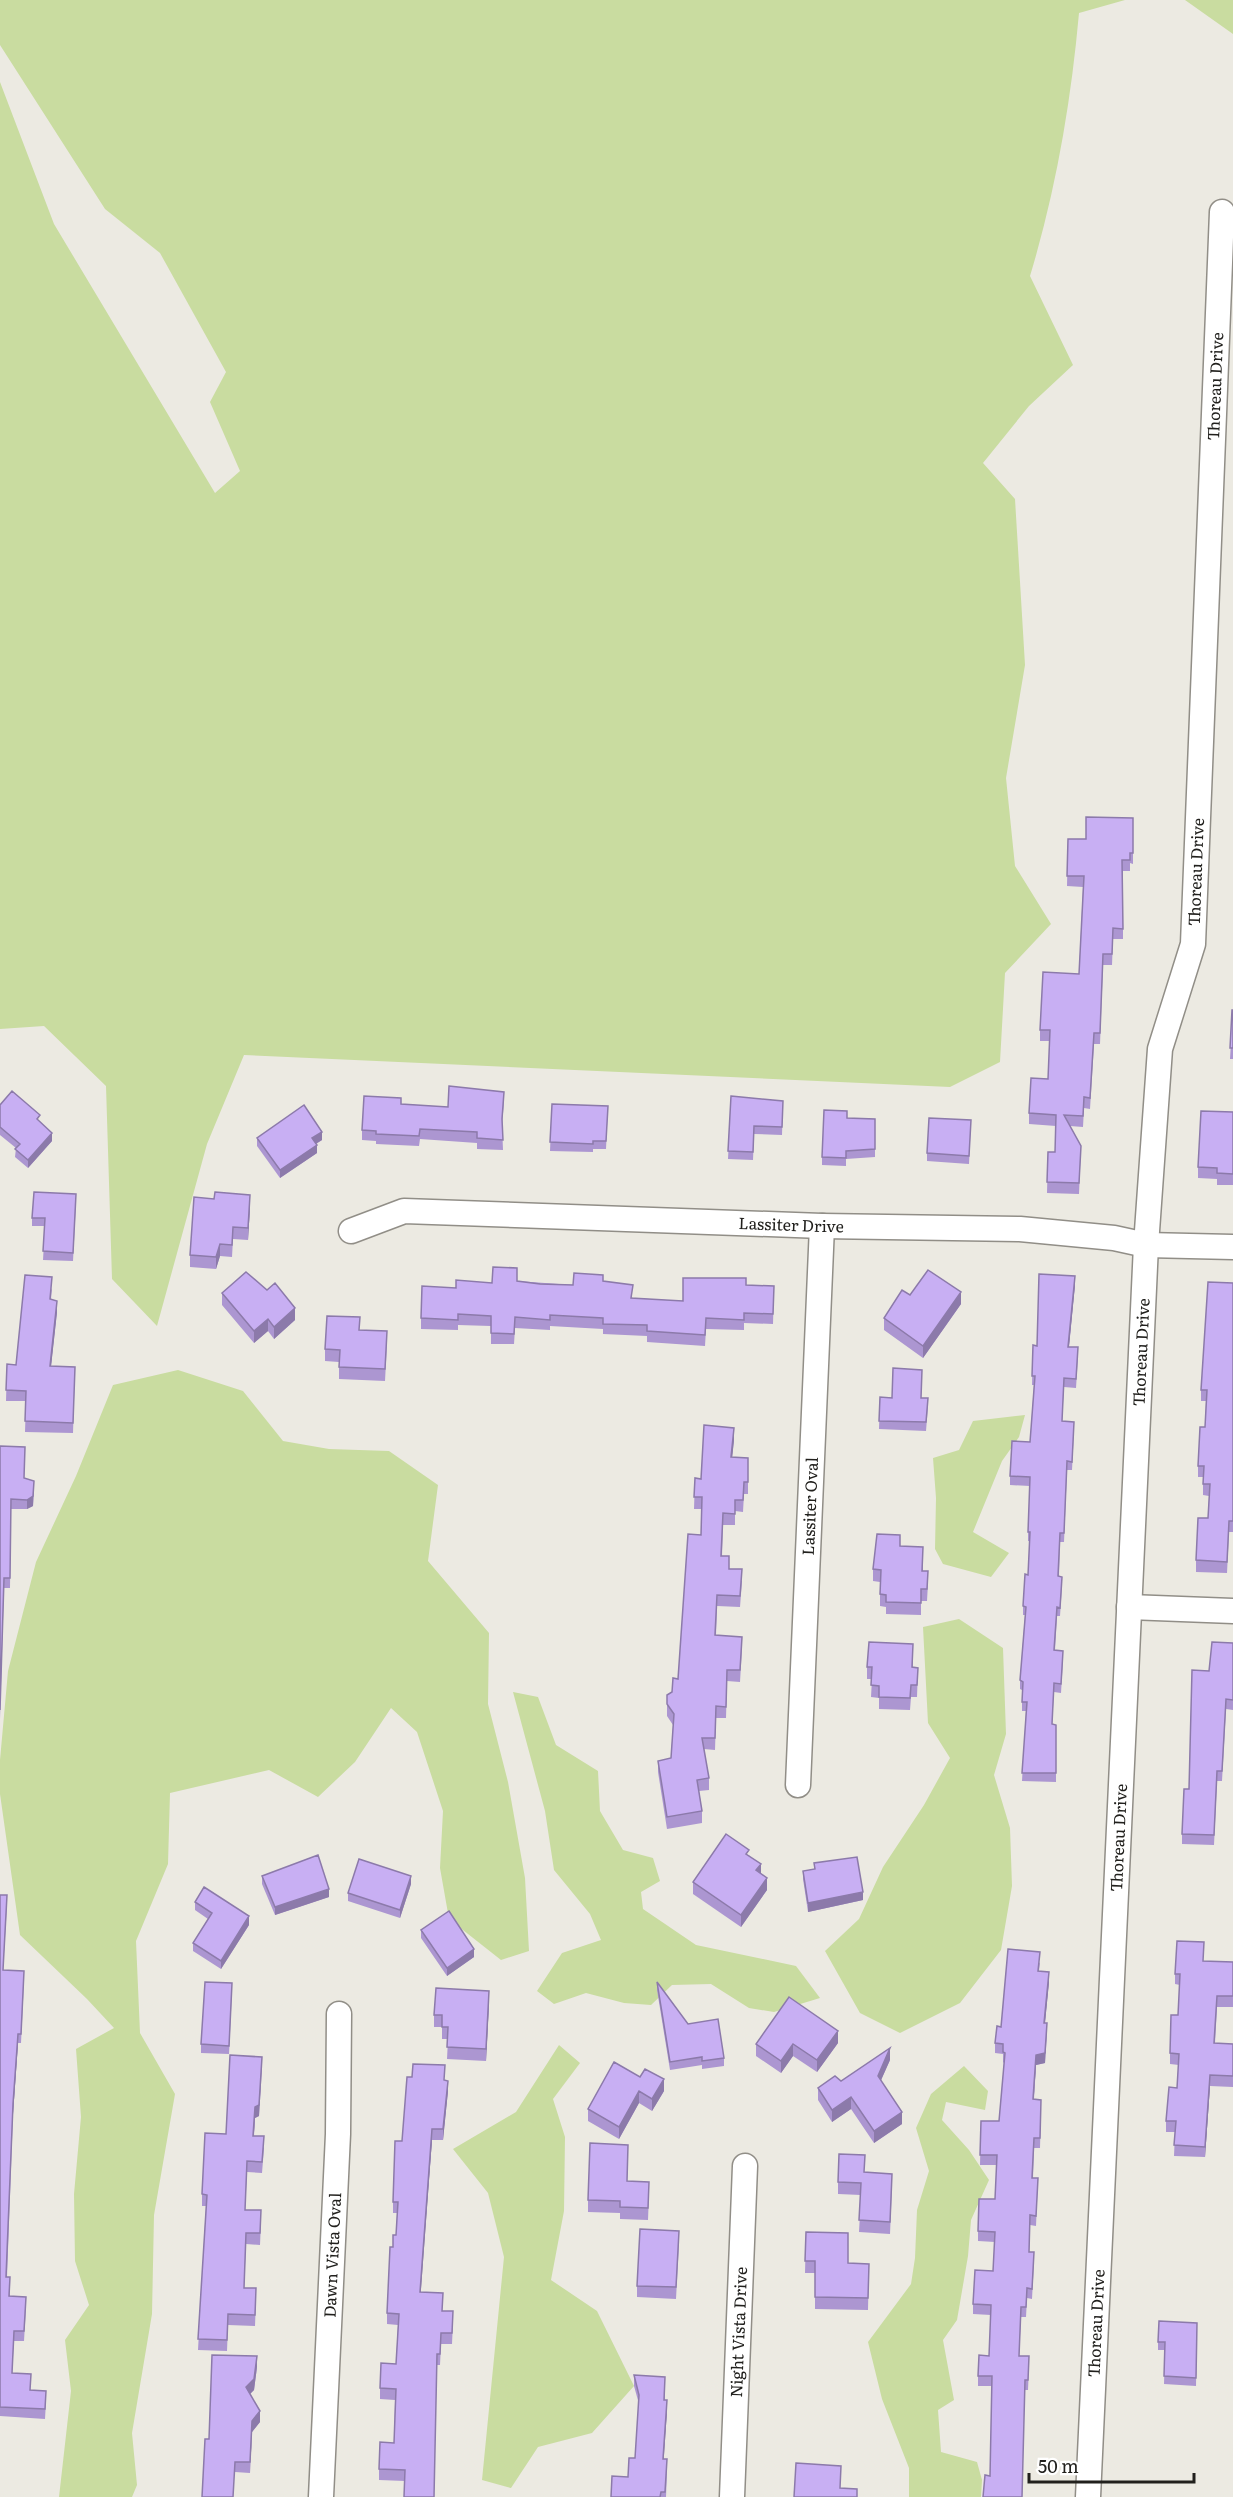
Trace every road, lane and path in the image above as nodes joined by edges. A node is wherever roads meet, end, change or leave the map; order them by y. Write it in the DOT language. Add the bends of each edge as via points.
graph roads {
  1 [pos="1222,212"];
  2 [pos="822,1226"];
  3 [pos="351,1231"];
  4 [pos="1146,1245"];
  5 [pos="1233,1247"];
  6 [pos="1129,1606"];
  7 [pos="1233,1611"];
  8 [pos="798,1785"];
  9 [pos="339,2014"];
  10 [pos="745,2166"];
  11 [pos="321,2497"];
  12 [pos="732,2497"];
  13 [pos="1088,2497"];
  1 -- 4 [label="street, Thoreau Drive" via="1193,944 1160,1049"];
  2 -- 3 [label="street, Lassiter Drive" via="404,1211"];
  2 -- 4 [label="street, Lassiter Drive" via="1020,1229"];
  2 -- 8 [label="street, Lassiter Oval"];
  4 -- 5 [label="street, Lassiter Drive"];
  4 -- 6 [label="street, Thoreau Drive"];
  6 -- 7 [label="street"];
  6 -- 13 [label="street, Thoreau Drive"];
  9 -- 11 [label="street, Dawn Vista Oval" via="338,2134"];
  10 -- 12 [label="street, Night Vista Drive"];
}
